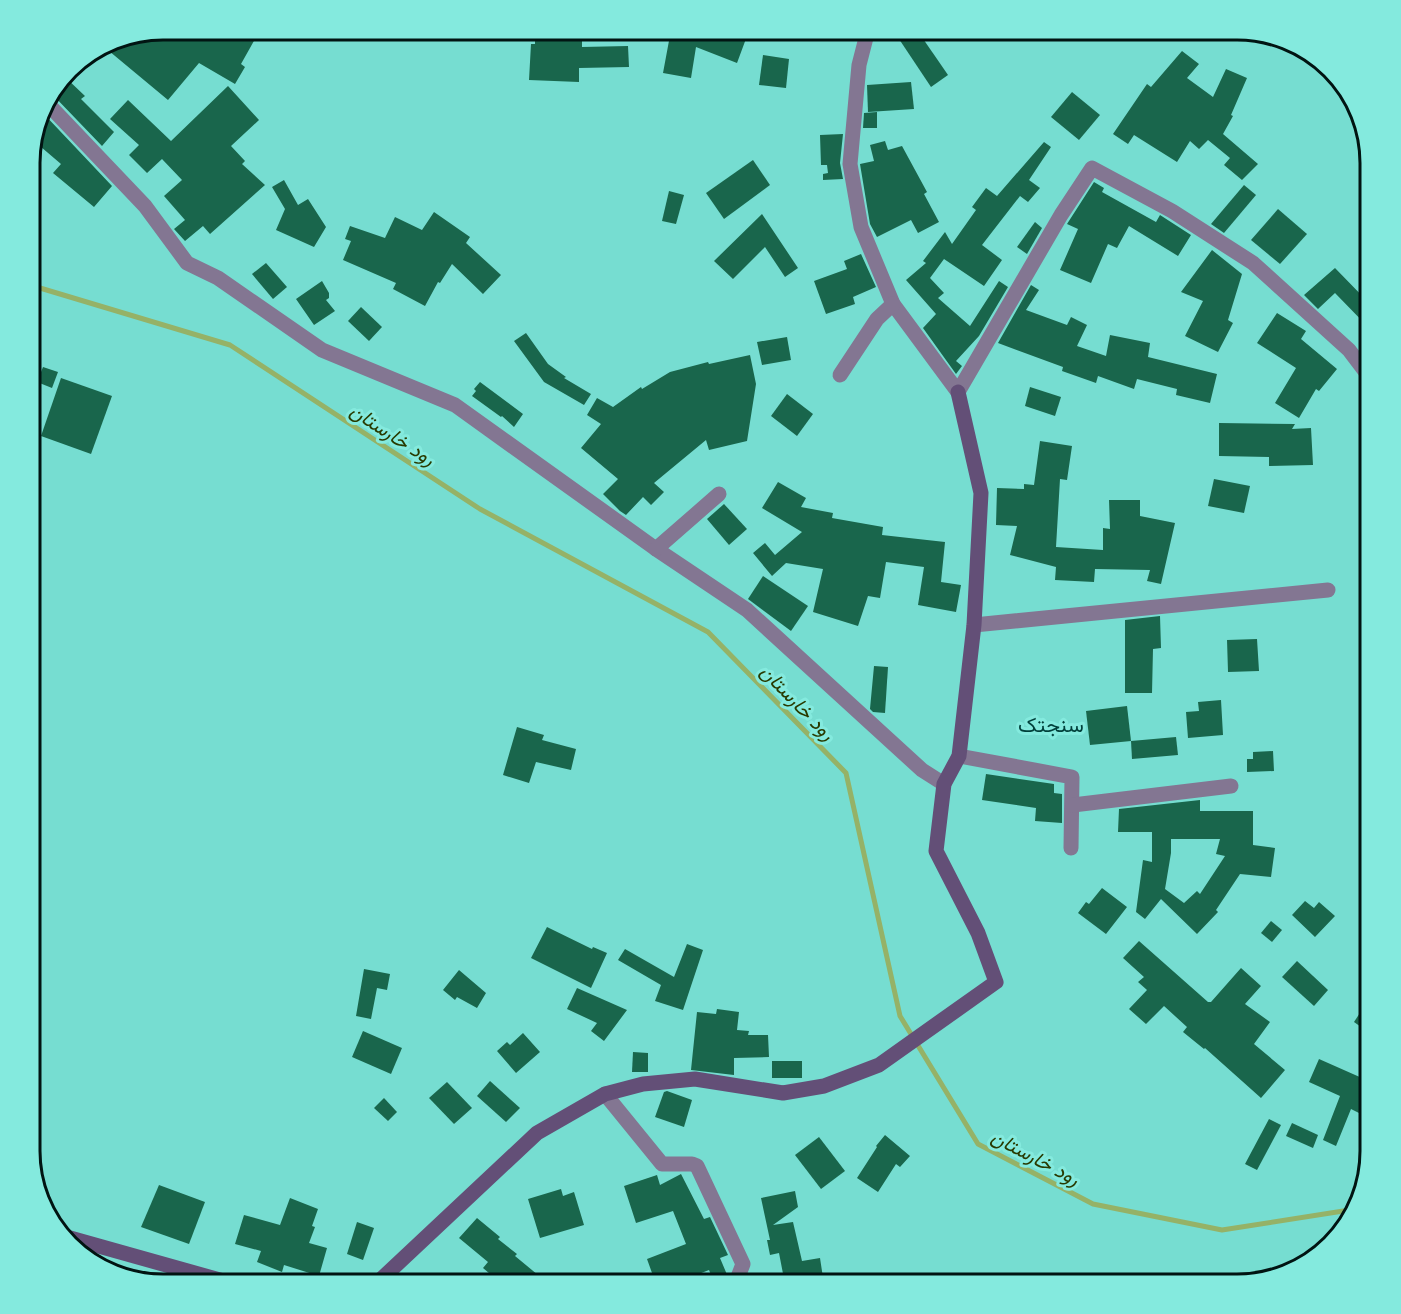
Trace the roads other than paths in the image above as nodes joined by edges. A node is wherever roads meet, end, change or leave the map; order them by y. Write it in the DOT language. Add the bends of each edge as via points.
graph roads {
  1 [pos="865,40"];
  2 [pos="53,109"];
  3 [pos="893,304"];
  4 [pos="1360,364"];
  5 [pos="840,375"];
  6 [pos="958,392"];
  7 [pos="719,494"];
  8 [pos="656,549"];
  9 [pos="1328,590"];
  10 [pos="974,625"];
  11 [pos="959,756"];
  12 [pos="944,784"];
  13 [pos="1231,786"];
  14 [pos="1073,806"];
  15 [pos="1071,848"];
  16 [pos="605,1094"];
  17 [pos="82,1241"];
  18 [pos="198,1274"];
  19 [pos="387,1274"];
  20 [pos="739,1274"];
  1 -- 3 [label="street" via="859,65 850,164 861,227"];
  2 -- 8 [label="street" via="145,207 187,263 218,278 322,350 455,405"];
  3 -- 5 [label="street" via="878,319"];
  3 -- 6 [label="street"];
  4 -- 6 [label="street" via="1253,263 1172,211 1092,168"];
  6 -- 10 [label="street" via="981,493"];
  7 -- 8 [label="street"];
  8 -- 12 [label="street" via="747,610 922,770"];
  9 -- 10 [label="street"];
  10 -- 11 [label="street"];
  11 -- 12 [label="street"];
  11 -- 14 [label="street" via="1072,777"];
  12 -- 16 [label="street" via="936,851 978,933 996,982 879,1065 824,1086 783,1093 695,1079 643,1084"];
  13 -- 14 [label="street"];
  14 -- 15 [label="street"];
  16 -- 19 [label="street" via="537,1133"];
  16 -- 20 [label="street" via="662,1164 697,1166 743,1264"];
  17 -- 18 [label="street"];
}
